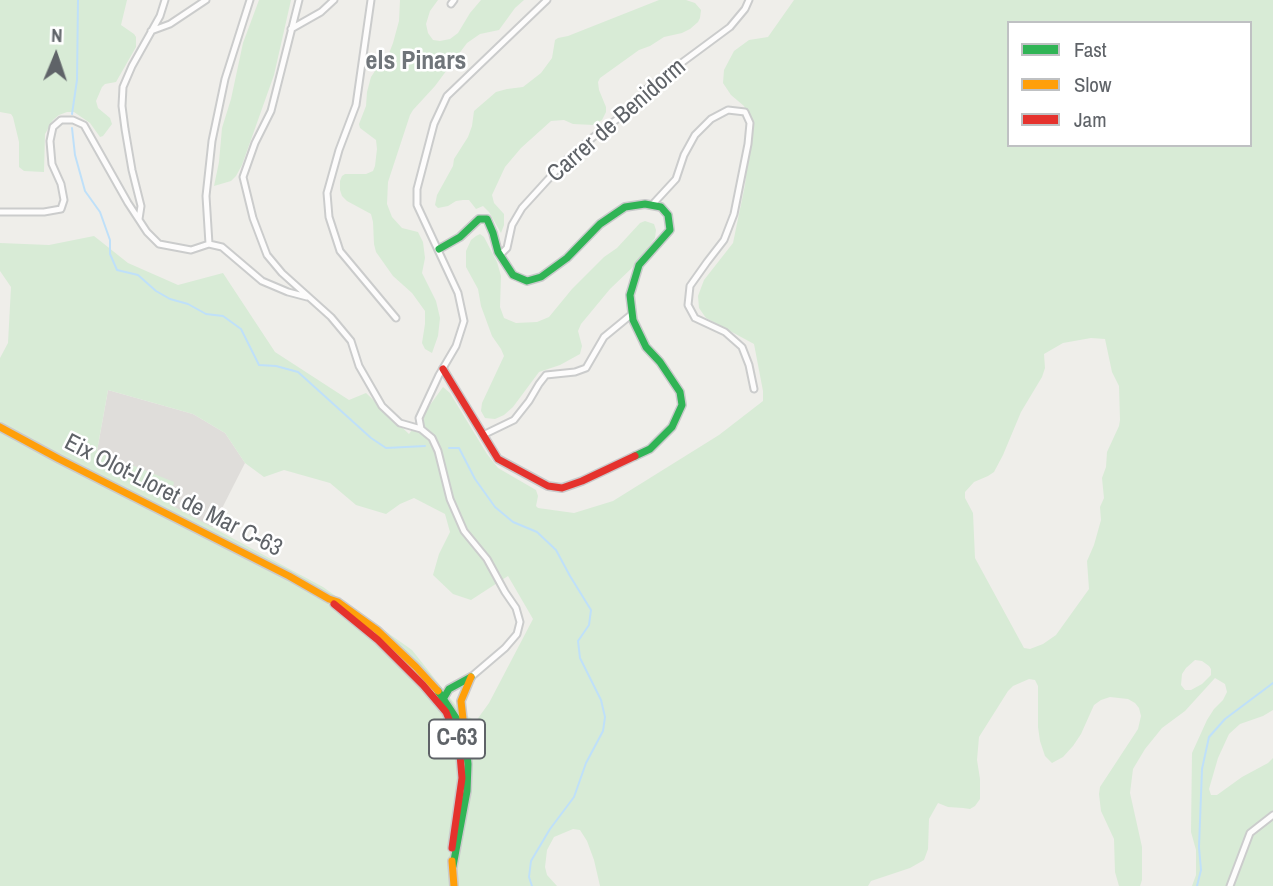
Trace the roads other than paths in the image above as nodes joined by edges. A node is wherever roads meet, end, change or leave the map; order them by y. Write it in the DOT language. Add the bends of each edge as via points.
graph roads {
  1 [pos="165,0"];
  2 [pos="206,0"];
  3 [pos="250,0"];
  4 [pos="299,0"];
  5 [pos="334,0"];
  6 [pos="371,0"];
  7 [pos="547,0"];
  8 [pos="749,0"];
  9 [pos="291,29"];
  10 [pos="151,31"];
  11 [pos="652,205"];
  12 [pos="0,212"];
  13 [pos="139,219"];
  14 [pos="209,244"];
  15 [pos="439,249"];
  16 [pos="500,255"];
  17 [pos="307,297"];
  18 [pos="632,314"];
  19 [pos="397,318"];
  20 [pos="443,369"];
  21 [pos="754,389"];
  22 [pos="0,427"];
  23 [pos="421,429"];
  24 [pos="483,435"];
  25 [pos="329,599"];
  26 [pos="378,640"];
  27 [pos="396,649"];
  28 [pos="471,677"];
  29 [pos="452,688"];
  30 [pos="462,697"];
  31 [pos="445,701"];
  32 [pos="468,764"];
  33 [pos="462,778"];
  34 [pos="1273,815"];
  35 [pos="453,866"];
  36 [pos="454,886"];
  37 [pos="1230,886"];
  1 -- 10 [label="street"];
  2 -- 10 [label="street"];
  3 -- 14 [label="street" via="225,79 212,141 206,196"];
  4 -- 9 [label="street"];
  5 -- 9 [label="street"];
  6 -- 19 [label="street" via="356,105 327,193 340,251"];
  7 -- 15 [label="street" via="447,96 434,124 416,189 417,205"];
  8 -- 16 [label="street, Carrer de Benidorm" via="730,27 645,90 636,105 563,163 522,208"];
  9 -- 17 [label="street" via="271,111 243,177 267,255"];
  10 -- 13 [label="street" via="123,87 125,129 141,206"];
  11 -- 16 [label="main road" via="625,207 541,277 527,281 513,275"];
  11 -- 18 [label="main road" via="668,215 670,230 639,265 630,295"];
  11 -- 21 [label="street" via="676,178 695,135 711,119 728,110 745,112 750,123 748,144 734,214 724,240 690,286 688,305 695,318 725,332 742,347"];
  12 -- 13 [label="street" via="61,209 64,200 50,141 53,127 61,120 73,120 84,125"];
  13 -- 14 [label="street" via="159,244 191,250"];
  14 -- 17 [label="street" via="222,247 262,281"];
  15 -- 16 [label="main road" via="479,219 487,219"];
  15 -- 20 [label="street" via="458,293 464,321"];
  17 -- 23 [label="street" via="351,341 359,366 382,406 400,423"];
  18 -- 24 [label="street" via="604,337 586,368 546,374 514,420"];
  18 -- 24 [label="main road" via="646,347 680,392 682,405 673,427 650,449 562,488 548,486 498,459"];
  20 -- 23 [label="street" via="419,418"];
  20 -- 24 [label="main road"];
  22 -- 25 [label="main road, Eix Olot-Lloret de Mar C-63 / C-63"];
  23 -- 28 [label="street" via="438,451 464,531 487,559 520,622 505,648"];
  25 -- 26 [label="main road, Eix Olot-Lloret de Mar C-63 / C-63"];
  25 -- 27 [label="main road, Eix Olot-Lloret de Mar C-63 / C-63" via="377,630"];
  26 -- 31 [label="main road, C-63"];
  26 -- 33 [label="main road, Eix Olot-Lloret de Mar C-63 / C-63" via="446,712 458,743"];
  27 -- 29 [label="main road, C-63" via="438,686"];
  27 -- 31 [label="main road, Eix Olot-Lloret de Mar C-63 / C-63"];
  28 -- 29 [label="main road, C-63"];
  28 -- 30 [label="main road, C-63"];
  29 -- 30 [label="main road"];
  29 -- 31 [label="main road, C-63"];
  30 -- 31 [label="main road, C-63" via="454,706"];
  30 -- 32 [label="main road, C-63"];
  31 -- 32 [label="main road, Eix Olot-Lloret de Mar C-63 / C-63" via="458,722"];
  31 -- 33 [label="main road, C-63" via="461,739"];
  32 -- 35 [label="main road, Eix Olot-Lloret de Mar C-63 / C-63"];
  33 -- 35 [label="main road, Eix Olot-Lloret de Mar C-63 / C-63"];
  34 -- 37 [label="street" via="1250,833"];
  35 -- 36 [label="main road, Eix Olot-Lloret de Mar C-63 / C-63"];
}
